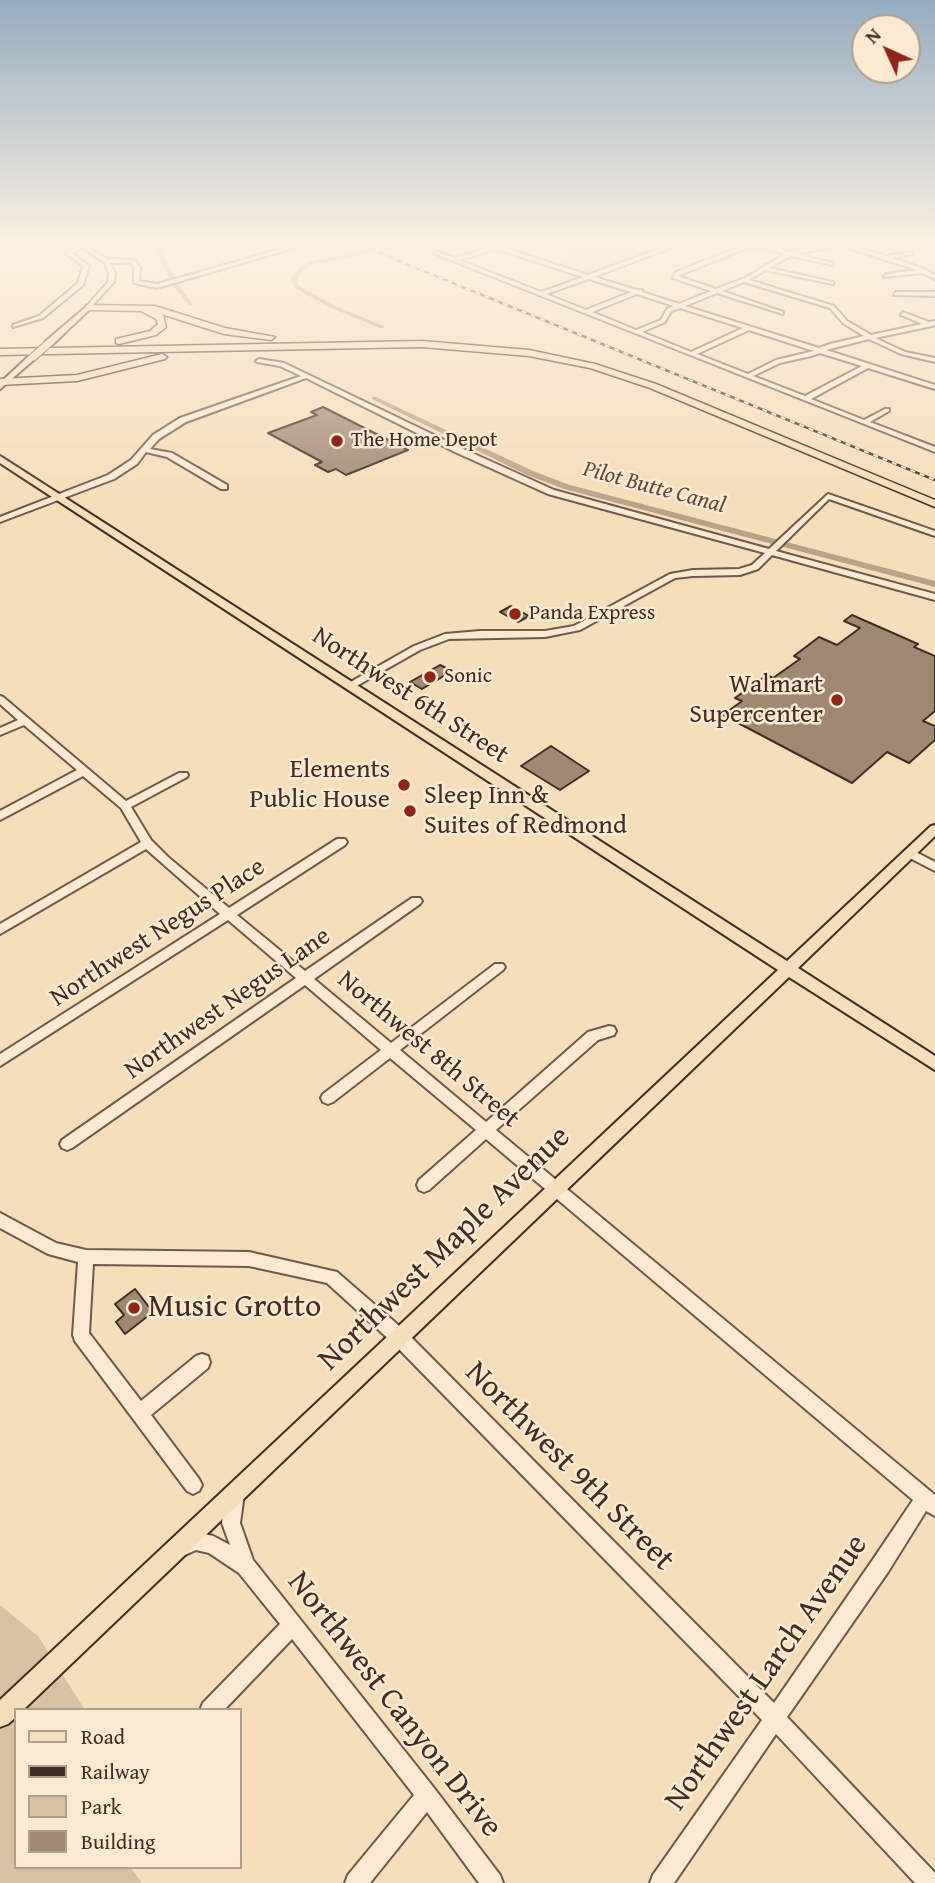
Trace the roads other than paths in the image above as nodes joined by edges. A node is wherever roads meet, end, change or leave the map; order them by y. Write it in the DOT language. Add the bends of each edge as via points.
graph roads {
  1 [pos="62,331"];
  2 [pos="156,331"];
  3 [pos="229,331"];
  4 [pos="634,331"];
  5 [pos="742,331"];
  6 [pos="763,331"];
  7 [pos="861,331"];
  8 [pos="900,331"];
  9 [pos="637,332"];
  10 [pos="871,337"];
  11 [pos="425,341"];
  12 [pos="357,345"];
  13 [pos="0,349"];
  14 [pos="821,350"];
  15 [pos="691,354"];
  16 [pos="935,360"];
  17 [pos="259,361"];
  18 [pos="868,365"];
  19 [pos="306,376"];
  20 [pos="748,376"];
  21 [pos="2,384"];
  22 [pos="935,387"];
  23 [pos="805,399"];
  24 [pos="887,410"];
  25 [pos="865,422"];
  26 [pos="934,449"];
  27 [pos="145,450"];
  28 [pos="0,459"];
  29 [pos="224,487"];
  30 [pos="58,498"];
  31 [pos="935,498"];
  32 [pos="935,505"];
  33 [pos="0,520"];
  34 [pos="935,534"];
  35 [pos="775,550"];
  36 [pos="935,597"];
  37 [pos="350,686"];
  38 [pos="0,699"];
  39 [pos="25,720"];
  40 [pos="0,732"];
  41 [pos="84,771"];
  42 [pos="183,775"];
  43 [pos="125,806"];
  44 [pos="0,816"];
  45 [pos="935,829"];
  46 [pos="341,842"];
  47 [pos="147,843"];
  48 [pos="910,853"];
  49 [pos="935,867"];
  50 [pos="416,901"];
  51 [pos="229,915"];
  52 [pos="0,930"];
  53 [pos="499,967"];
  54 [pos="787,969"];
  55 [pos="305,978"];
  56 [pos="609,1031"];
  57 [pos="390,1050"];
  58 [pos="0,1061"];
  59 [pos="935,1064"];
  60 [pos="328,1098"];
  61 [pos="486,1130"];
  62 [pos="67,1144"];
  63 [pos="424,1185"];
  64 [pos="555,1188"];
  65 [pos="0,1220"];
  66 [pos="86,1257"];
  67 [pos="398,1337"];
  68 [pos="202,1362"];
  69 [pos="139,1413"];
  70 [pos="193,1485"];
  71 [pos="235,1493"];
  72 [pos="930,1503"];
  73 [pos="175,1550"];
  74 [pos="246,1566"];
  75 [pos="292,1625"];
  76 [pos="212,1708"];
  77 [pos="0,1716"];
  78 [pos="775,1720"];
  79 [pos="427,1795"];
  80 [pos="356,1883"];
  81 [pos="492,1883"];
  82 [pos="661,1883"];
  83 [pos="930,1883"];
  1 -- 21 [label="main road, bridge"];
  2 -- 13 [label="highway" via="121,341"];
  3 -- 11 [label="highway"];
  4 -- 9 [label="street"];
  5 -- 15 [label="street"];
  6 -- 14 [label="street"];
  7 -- 10 [label="street"];
  8 -- 10 [label="street"];
  9 -- 15 [label="street"];
  10 -- 14 [label="street"];
  10 -- 16 [label="street" via="903,353"];
  11 -- 13 [label="highway"];
  11 -- 31 [label="highway" via="531,349 627,372"];
  12 -- 13 [label="highway"];
  12 -- 21 [label="highway" via="189,354 77,378"];
  12 -- 32 [label="highway" via="495,349 592,366 673,394"];
  14 -- 18 [label="street"];
  14 -- 20 [label="street" via="778,361"];
  15 -- 20 [label="street"];
  17 -- 19 [label="street" via="275,362"];
  18 -- 22 [label="street"];
  18 -- 23 [label="street"];
  19 -- 27 [label="street" via="183,419"];
  19 -- 35 [label="street" via="538,487"];
  20 -- 23 [label="street"];
  23 -- 25 [label="street"];
  24 -- 25 [label="street"];
  25 -- 26 [label="street"];
  27 -- 29 [label="street" via="169,455"];
  27 -- 30 [label="street" via="121,471"];
  28 -- 30 [label="main road, Northwest 6th Street"];
  30 -- 33 [label="street"];
  30 -- 37 [label="main road, Northwest 6th Street"];
  34 -- 35 [label="street" via="828,496"];
  35 -- 36 [label="street"];
  35 -- 37 [label="street" via="755,567 740,572 684,574 660,581 577,628 545,634 448,636"];
  37 -- 54 [label="main road, Northwest 6th Street"];
  38 -- 39 [label="street, Northwest 8th Street"];
  39 -- 40 [label="street"];
  39 -- 41 [label="street, Northwest 8th Street"];
  41 -- 43 [label="street, Northwest 8th Street"];
  41 -- 44 [label="street"];
  42 -- 43 [label="street"];
  43 -- 47 [label="street, Northwest 8th Street"];
  45 -- 48 [label="main road, Northwest Maple Avenue"];
  46 -- 51 [label="street, Northwest Negus Place"];
  47 -- 51 [label="street, Northwest 8th Street"];
  47 -- 52 [label="street"];
  48 -- 49 [label="street"];
  48 -- 54 [label="main road, Northwest Maple Avenue"];
  50 -- 55 [label="street, Northwest Negus Lane"];
  51 -- 55 [label="street, Northwest 8th Street"];
  51 -- 58 [label="street, Northwest Negus Place"];
  53 -- 57 [label="street"];
  54 -- 59 [label="main road, Northwest 6th Street"];
  54 -- 64 [label="main road, Northwest Maple Avenue"];
  55 -- 57 [label="street, Northwest 8th Street"];
  55 -- 62 [label="street, Northwest Negus Lane"];
  56 -- 61 [label="street" via="593,1035"];
  57 -- 60 [label="street"];
  57 -- 61 [label="street, Northwest 8th Street"];
  61 -- 63 [label="street"];
  61 -- 64 [label="street, Northwest 8th Street"];
  64 -- 67 [label="main road, Northwest Maple Avenue"];
  64 -- 72 [label="street, Northwest 8th Street"];
  65 -- 66 [label="street" via="53,1249"];
  66 -- 67 [label="street, Northwest 9th Street" via="249,1259 331,1277"];
  66 -- 69 [label="street" via="81,1335"];
  67 -- 71 [label="main road, Northwest Maple Avenue"];
  67 -- 78 [label="street, Northwest 9th Street"];
  68 -- 69 [label="street"];
  69 -- 70 [label="street"];
  71 -- 73 [label="main road, Northwest Maple Avenue"];
  71 -- 74 [label="street, Northwest Canyon Drive" via="231,1522"];
  72 -- 78 [label="street, Northwest Larch Avenue"];
  73 -- 74 [label="street, Northwest Canyon Drive" via="196,1541 213,1545"];
  73 -- 77 [label="main road, Northwest Maple Avenue"];
  74 -- 75 [label="street, Northwest Canyon Drive"];
  75 -- 76 [label="street"];
  75 -- 79 [label="street, Northwest Canyon Drive"];
  78 -- 82 [label="street, Northwest Larch Avenue"];
  78 -- 83 [label="street, Northwest 9th Street"];
  79 -- 80 [label="street"];
  79 -- 81 [label="street, Northwest Canyon Drive"];
}
